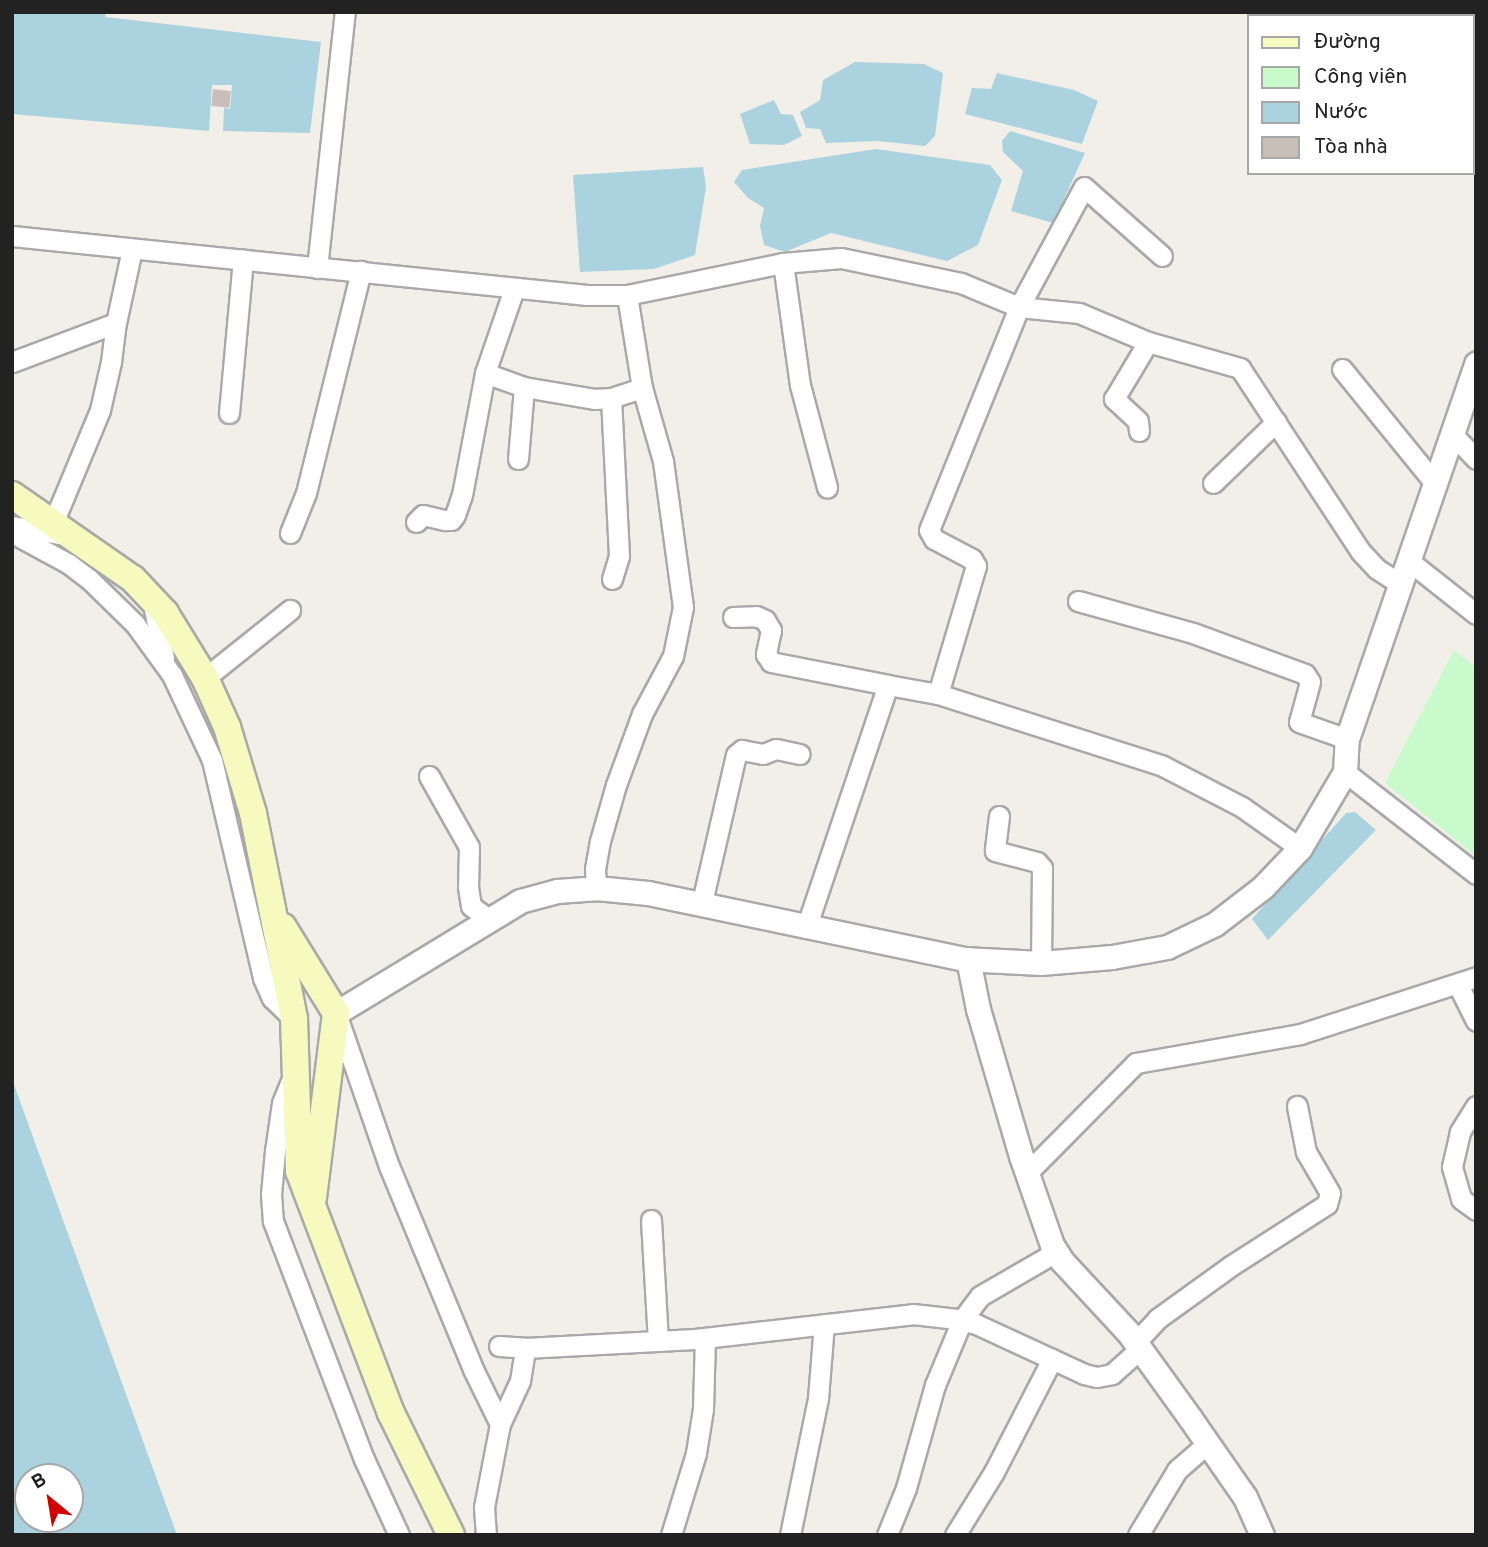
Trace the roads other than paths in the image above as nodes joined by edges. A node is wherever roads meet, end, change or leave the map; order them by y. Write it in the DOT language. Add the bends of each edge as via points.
graph roads {
  1 [pos="345,12"];
  2 [pos="12,236"];
  3 [pos="132,248"];
  4 [pos="1162,256"];
  5 [pos="243,260"];
  6 [pos="783,263"];
  7 [pos="317,268"];
  8 [pos="361,271"];
  9 [pos="514,289"];
  10 [pos="628,295"];
  11 [pos="1019,307"];
  12 [pos="116,323"];
  13 [pos="1148,342"];
  14 [pos="12,362"];
  15 [pos="1476,364"];
  16 [pos="1342,369"];
  17 [pos="485,373"];
  18 [pos="524,387"];
  19 [pos="642,388"];
  20 [pos="611,398"];
  21 [pos="229,413"];
  22 [pos="1276,422"];
  23 [pos="1139,431"];
  24 [pos="1452,434"];
  25 [pos="518,459"];
  26 [pos="1476,459"];
  27 [pos="1433,481"];
  28 [pos="1213,483"];
  29 [pos="827,487"];
  30 [pos="12,495"];
  31 [pos="416,522"];
  32 [pos="12,526"];
  33 [pos="61,529"];
  34 [pos="12,533"];
  35 [pos="290,533"];
  36 [pos="1409,561"];
  37 [pos="612,579"];
  38 [pos="1402,585"];
  39 [pos="152,599"];
  40 [pos="1077,601"];
  41 [pos="290,610"];
  42 [pos="1476,614"];
  43 [pos="733,617"];
  44 [pos="165,663"];
  45 [pos="205,678"];
  46 [pos="888,685"];
  47 [pos="938,694"];
  48 [pos="1347,738"];
  49 [pos="799,754"];
  50 [pos="1345,772"];
  51 [pos="429,776"];
  52 [pos="999,816"];
  53 [pos="1300,848"];
  54 [pos="1476,874"];
  55 [pos="596,888"];
  56 [pos="702,902"];
  57 [pos="274,913"];
  58 [pos="488,919"];
  59 [pos="806,928"];
  60 [pos="968,959"];
  61 [pos="1041,962"];
  62 [pos="1467,981"];
  63 [pos="336,1013"];
  64 [pos="294,1018"];
  65 [pos="1476,1021"];
  66 [pos="297,1069"];
  67 [pos="1297,1106"];
  68 [pos="1476,1106"];
  69 [pos="1026,1174"];
  70 [pos="312,1210"];
  71 [pos="1476,1210"];
  72 [pos="651,1220"];
  73 [pos="1056,1252"];
  74 [pos="962,1320"];
  75 [pos="824,1324"];
  76 [pos="705,1338"];
  77 [pos="658,1341"];
  78 [pos="499,1346"];
  79 [pos="1138,1346"];
  80 [pos="524,1348"];
  81 [pos="1052,1359"];
  82 [pos="500,1424"];
  83 [pos="1208,1443"];
  84 [pos="399,1535"];
  85 [pos="451,1535"];
  86 [pos="485,1535"];
  87 [pos="671,1535"];
  88 [pos="790,1535"];
  89 [pos="887,1535"];
  90 [pos="955,1535"];
  91 [pos="1138,1535"];
  92 [pos="1262,1535"];
  1 -- 7 [label="street"];
  2 -- 3 [label="street"];
  3 -- 5 [label="street"];
  3 -- 12 [label="street"];
  4 -- 11 [label="street" via="1084,187"];
  5 -- 7 [label="street"];
  5 -- 21 [label="street"];
  6 -- 10 [label="street"];
  6 -- 11 [label="street" via="841,258 961,283"];
  6 -- 29 [label="street" via="800,385"];
  7 -- 8 [label="street"];
  8 -- 9 [label="street"];
  8 -- 35 [label="street" via="306,493"];
  9 -- 10 [label="street"];
  9 -- 17 [label="street"];
  10 -- 19 [label="street"];
  11 -- 13 [label="street" via="1079,313"];
  11 -- 47 [label="street" via="929,530 934,539 972,559 976,566"];
  12 -- 14 [label="street"];
  12 -- 33 [label="street" via="100,410"];
  13 -- 22 [label="street" via="1240,368"];
  13 -- 23 [label="street" via="1114,399 1138,421"];
  15 -- 24 [label="street"];
  16 -- 27 [label="street"];
  17 -- 18 [label="street"];
  17 -- 31 [label="street" via="455,515 451,520 424,515"];
  18 -- 20 [label="street"];
  18 -- 25 [label="street"];
  19 -- 20 [label="street"];
  19 -- 55 [label="street" via="663,461 683,607 673,656 642,714 616,785 600,841"];
  20 -- 37 [label="street" via="619,556"];
  22 -- 28 [label="street"];
  22 -- 38 [label="street" via="1361,552"];
  24 -- 26 [label="street"];
  24 -- 27 [label="street"];
  27 -- 36 [label="street"];
  30 -- 33 [label="main road"];
  32 -- 33 [label="street"];
  33 -- 39 [label="main road" via="133,579"];
  34 -- 44 [label="street" via="89,579 135,624"];
  36 -- 38 [label="street"];
  36 -- 42 [label="street"];
  38 -- 48 [label="street"];
  39 -- 44 [label="street"];
  39 -- 45 [label="main road"];
  40 -- 48 [label="street" via="1193,633 1305,674 1310,682 1299,722"];
  41 -- 45 [label="street"];
  43 -- 46 [label="street" via="765,620 771,629 766,654 771,662"];
  44 -- 64 [label="street" via="212,760 263,978 272,998"];
  45 -- 57 [label="main road" via="227,727 253,813"];
  46 -- 47 [label="street"];
  46 -- 59 [label="street"];
  47 -- 53 [label="street" via="1161,765 1242,807"];
  48 -- 50 [label="street"];
  49 -- 56 [label="street" via="776,749 763,754 742,750 736,755"];
  50 -- 53 [label="street"];
  50 -- 54 [label="street"];
  51 -- 58 [label="street" via="469,847 471,906"];
  52 -- 61 [label="street" via="995,851 1037,862 1042,868"];
  53 -- 61 [label="street" via="1263,887 1215,924 1167,947"];
  55 -- 56 [label="street"];
  55 -- 58 [label="street" via="557,891 520,901"];
  56 -- 59 [label="street"];
  57 -- 63 [label="main road"];
  57 -- 64 [label="main road"];
  58 -- 63 [label="street"];
  59 -- 60 [label="street"];
  60 -- 61 [label="street"];
  60 -- 69 [label="street"];
  62 -- 65 [label="street"];
  62 -- 69 [label="street" via="1300,1034 1136,1063"];
  63 -- 70 [label="main road"];
  63 -- 82 [label="street" via="389,1166"];
  64 -- 66 [label="main road"];
  66 -- 70 [label="main road" via="299,1171"];
  66 -- 84 [label="street" via="282,1103 271,1194 274,1221 364,1459"];
  67 -- 79 [label="street" via="1306,1152 1330,1193 1327,1204 1157,1319"];
  68 -- 71 [label="street" via="1460,1132 1452,1167 1461,1199"];
  69 -- 73 [label="street"];
  70 -- 85 [label="main road" via="391,1413"];
  72 -- 77 [label="street"];
  73 -- 74 [label="street" via="980,1296"];
  73 -- 79 [label="street"];
  74 -- 75 [label="street" via="913,1314"];
  74 -- 81 [label="street"];
  74 -- 89 [label="street" via="935,1385 906,1488"];
  75 -- 76 [label="street"];
  75 -- 88 [label="street" via="818,1398"];
  76 -- 77 [label="street"];
  76 -- 87 [label="street" via="703,1409 696,1453"];
  77 -- 80 [label="street"];
  78 -- 80 [label="street"];
  79 -- 81 [label="street" via="1112,1374 1097,1377"];
  79 -- 83 [label="street"];
  80 -- 82 [label="street" via="520,1381"];
  81 -- 90 [label="street" via="994,1472"];
  82 -- 86 [label="street" via="484,1507"];
  83 -- 91 [label="street" via="1177,1470"];
  83 -- 92 [label="street" via="1245,1497"];
}
